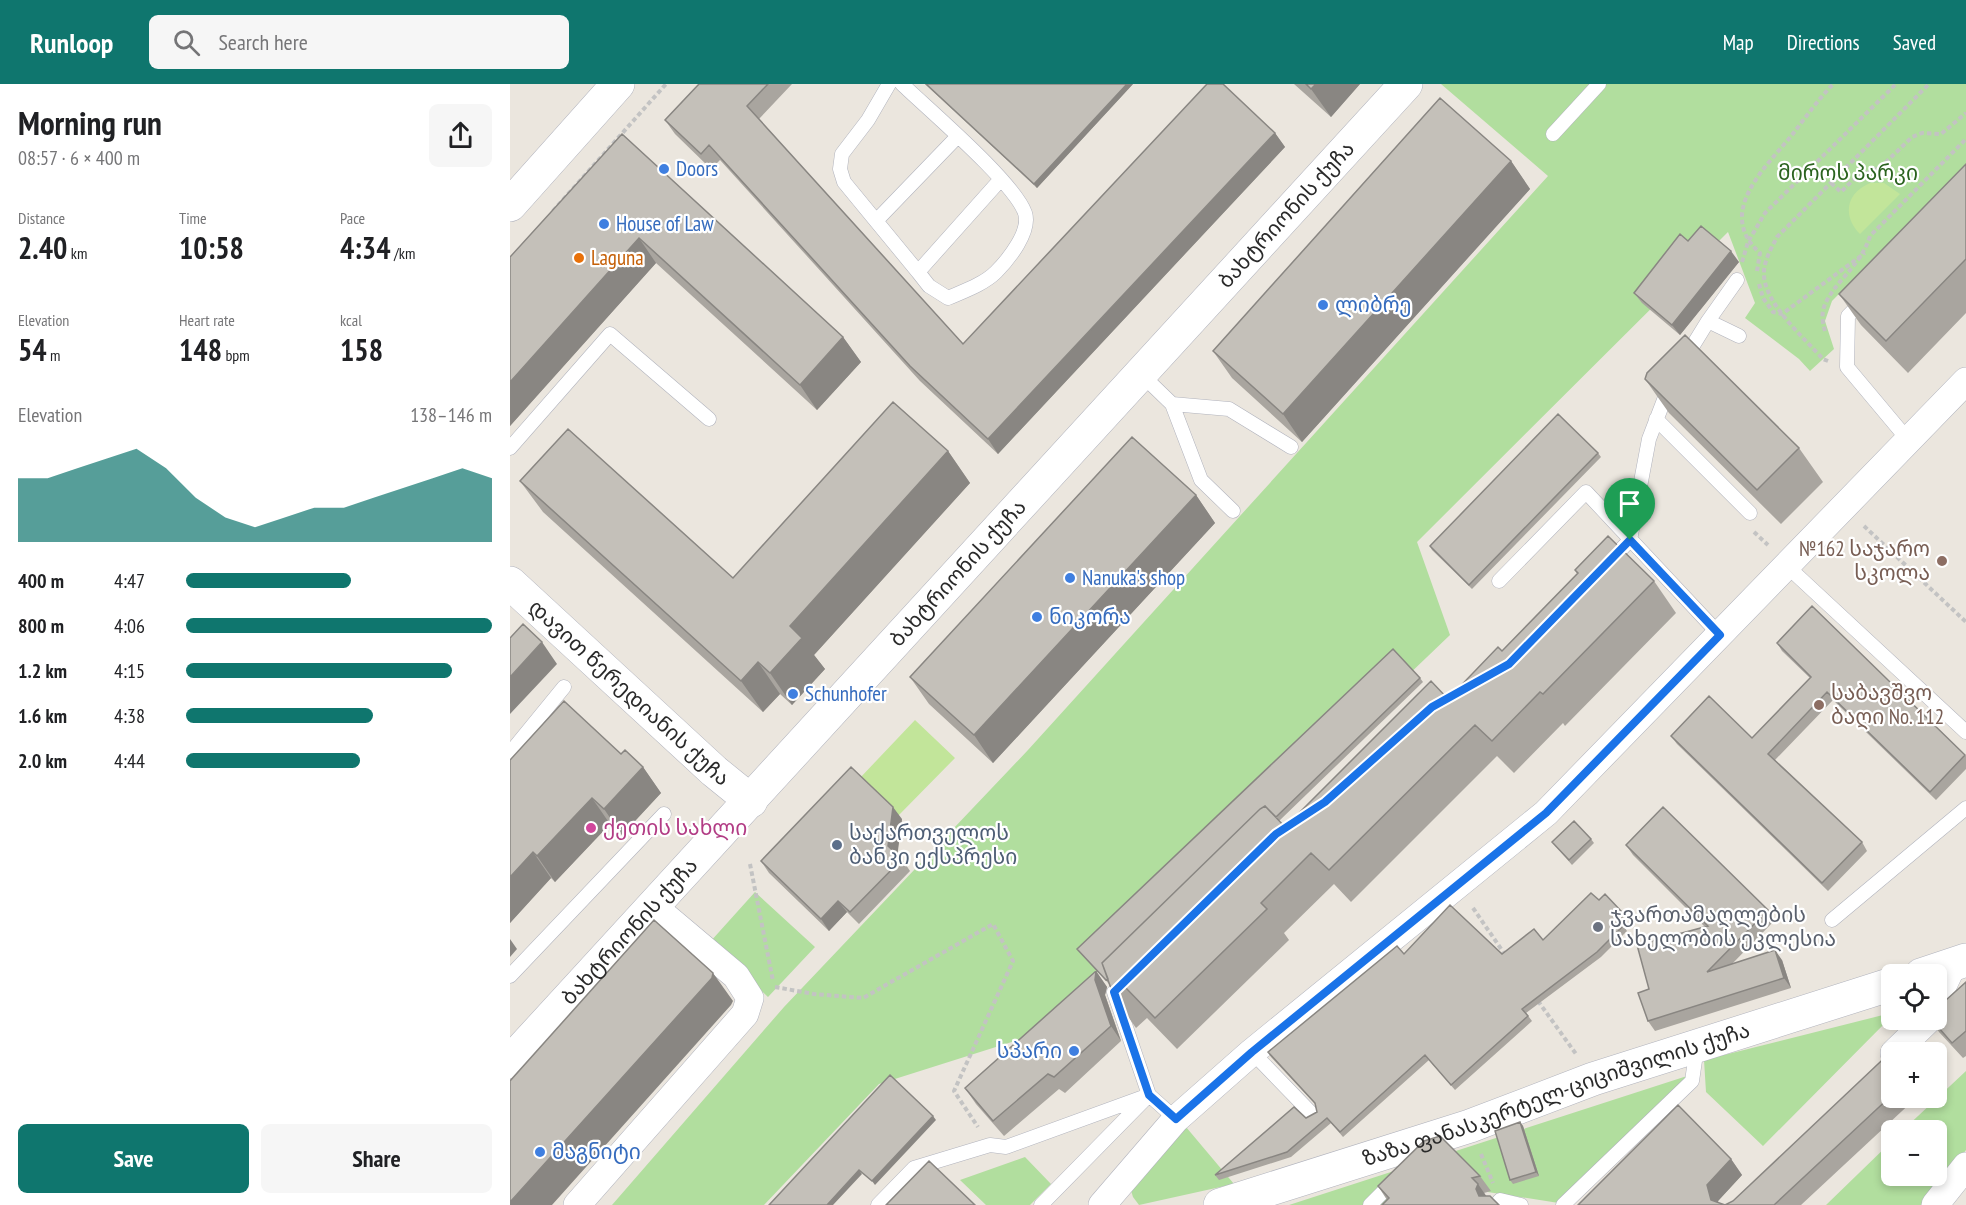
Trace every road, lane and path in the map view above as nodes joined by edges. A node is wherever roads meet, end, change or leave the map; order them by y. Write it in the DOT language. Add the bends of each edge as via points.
graph roads {
  1 [pos="618,84"];
  2 [pos="666,84"];
  3 [pos="889,84"];
  4 [pos="902,84"];
  5 [pos="1406,84"];
  6 [pos="1599,84"];
  7 [pos="1833,84"];
  8 [pos="1896,84"];
  9 [pos="1928,84"];
  10 [pos="1966,113"];
  11 [pos="1553,134"];
  12 [pos="957,137"];
  13 [pos="1966,139"];
  14 [pos="1001,179"];
  15 [pos="1831,183"];
  16 [pos="510,205"];
  17 [pos="549,215"];
  18 [pos="876,221"];
  19 [pos="1748,242"];
  20 [pos="1865,253"];
  21 [pos="918,272"];
  22 [pos="1737,280"];
  23 [pos="1874,290"];
  24 [pos="1782,314"];
  25 [pos="1708,321"];
  26 [pos="1739,336"];
  27 [pos="1829,342"];
  28 [pos="1812,347"];
  29 [pos="1832,352"];
  30 [pos="1835,363"];
  31 [pos="1141,374"];
  32 [pos="1966,381"];
  33 [pos="1172,404"];
  34 [pos="709,419"];
  35 [pos="1656,419"];
  36 [pos="1909,441"];
  37 [pos="1291,447"];
  38 [pos="510,448"];
  39 [pos="1843,507"];
  40 [pos="1233,511"];
  41 [pos="1750,513"];
  42 [pos="1754,532"];
  43 [pos="1630,540"];
  44 [pos="1782,560"];
  45 [pos="1598,573"];
  46 [pos="1499,581"];
  47 [pos="510,583"];
  48 [pos="1966,622"];
  49 [pos="1720,635"];
  50 [pos="564,687"];
  51 [pos="1966,732"];
  52 [pos="510,753"];
  53 [pos="751,801"];
  54 [pos="1966,808"];
  55 [pos="664,814"];
  56 [pos="750,864"];
  57 [pos="1457,886"];
  58 [pos="654,907"];
  59 [pos="1832,920"];
  60 [pos="1510,961"];
  61 [pos="1959,962"];
  62 [pos="510,976"];
  63 [pos="1131,976"];
  64 [pos="1947,982"];
  65 [pos="1881,988"];
  66 [pos="1537,999"];
  67 [pos="1918,1030"];
  68 [pos="1905,1042"];
  69 [pos="1697,1047"];
  70 [pos="1252,1052"];
  71 [pos="510,1062"];
  72 [pos="1593,1079"];
  73 [pos="1149,1095"];
  74 [pos="1312,1114"];
  75 [pos="1176,1119"];
  76 [pos="1456,1130"];
  77 [pos="990,1145"];
  78 [pos="1418,1158"];
  79 [pos="1966,1166"];
  80 [pos="1402,1174"];
  81 [pos="1498,1203"];
  82 [pos="577,1205"];
  83 [pos="878,1205"];
  84 [pos="1041,1205"];
  85 [pos="1102,1205"];
  86 [pos="1220,1205"];
  87 [pos="1370,1205"];
  88 [pos="1521,1205"];
  89 [pos="1563,1205"];
  90 [pos="1935,1205"];
  1 -- 16 [label="street"];
  2 -- 17 [label="path"];
  3 -- 18 [label="lane" via="842,153 840,169 844,183"];
  4 -- 12 [label="lane"];
  5 -- 31 [label="street, ბახტრიონის ქუჩა"];
  6 -- 11 [label="lane"];
  7 -- 19 [label="path" via="1760,172 1747,194 1742,230"];
  8 -- 19 [label="path" via="1765,213"];
  9 -- 15 [label="path"];
  10 -- 15 [label="path" via="1941,134 1912,137 1882,166 1853,180 1841,192"];
  12 -- 14 [label="lane"];
  12 -- 18 [label="lane"];
  13 -- 20 [label="path" via="1870,236"];
  14 -- 21 [label="lane"];
  14 -- 21 [label="lane" via="1026,214 1023,234 996,272 973,288 948,298"];
  15 -- 24 [label="path" via="1777,237 1767,257 1764,278"];
  18 -- 21 [label="lane"];
  19 -- 24 [label="path" via="1760,253 1758,282 1763,298 1773,312"];
  20 -- 24 [label="path"];
  20 -- 27 [label="path" via="1824,308 1822,321"];
  22 -- 25 [label="lane"];
  23 -- 36 [label="lane" via="1848,316 1847,367"];
  24 -- 28 [label="path"];
  25 -- 26 [label="lane"];
  25 -- 35 [label="lane" via="1671,381"];
  29 -- 30 [label="path"];
  31 -- 33 [label="lane"];
  31 -- 53 [label="street, ბახტრიონის ქუჩა"];
  32 -- 36 [label="street"];
  33 -- 37 [label="lane" via="1229,409"];
  33 -- 40 [label="lane" via="1201,480"];
  34 -- 38 [label="lane" via="610,334"];
  35 -- 41 [label="lane"];
  35 -- 43 [label="lane"];
  36 -- 39 [label="street"];
  39 -- 44 [label="street"];
  39 -- 48 [label="path"];
  42 -- 44 [label="path"];
  43 -- 45 [label="lane"];
  43 -- 46 [label="lane" via="1586,492"];
  43 -- 49 [label="lane"];
  44 -- 49 [label="street"];
  44 -- 51 [label="lane"];
  47 -- 53 [label="street, დავით წერედიანის ქუჩა"];
  49 -- 57 [label="street" via="1546,813"];
  50 -- 52 [label="lane"];
  53 -- 58 [label="street, ბახტრიონის ქუჩა"];
  54 -- 59 [label="lane"];
  55 -- 62 [label="lane"];
  56 -- 77 [label="path" via="774,987 862,998 993,924 1013,961 954,1091"];
  57 -- 60 [label="path"];
  57 -- 70 [label="street"];
  58 -- 71 [label="street, ბახტრიონის ქუჩა"];
  58 -- 82 [label="street" via="736,976 750,998 746,1014"];
  61 -- 64 [label="street"];
  63 -- 73 [label="lane" via="1114,992"];
  65 -- 69 [label="street, ზაზა ფანასკერტელ-ციციშვილის ქუჩა"];
  66 -- 72 [label="path"];
  67 -- 68 [label="street"];
  69 -- 72 [label="street, ზაზა ფანასკერტელ-ციციშვილის ქუჩა"];
  69 -- 89 [label="lane" via="1692,1081"];
  70 -- 74 [label="lane"];
  70 -- 75 [label="street"];
  72 -- 76 [label="street, ზაზა ფანასკერტელ-ციციშვილის ქუჩა"];
  73 -- 75 [label="lane"];
  73 -- 77 [label="lane" via="1006,1147"];
  73 -- 84 [label="lane"];
  75 -- 85 [label="street"];
  76 -- 78 [label="lane"];
  76 -- 81 [label="path"];
  76 -- 86 [label="street, ზაზა ფანასკერტელ-ციციშვილის ქუჩა"];
  77 -- 83 [label="lane" via="914,1168"];
  79 -- 90 [label="street"];
  80 -- 87 [label="lane"];
  81 -- 88 [label="lane"];
}
